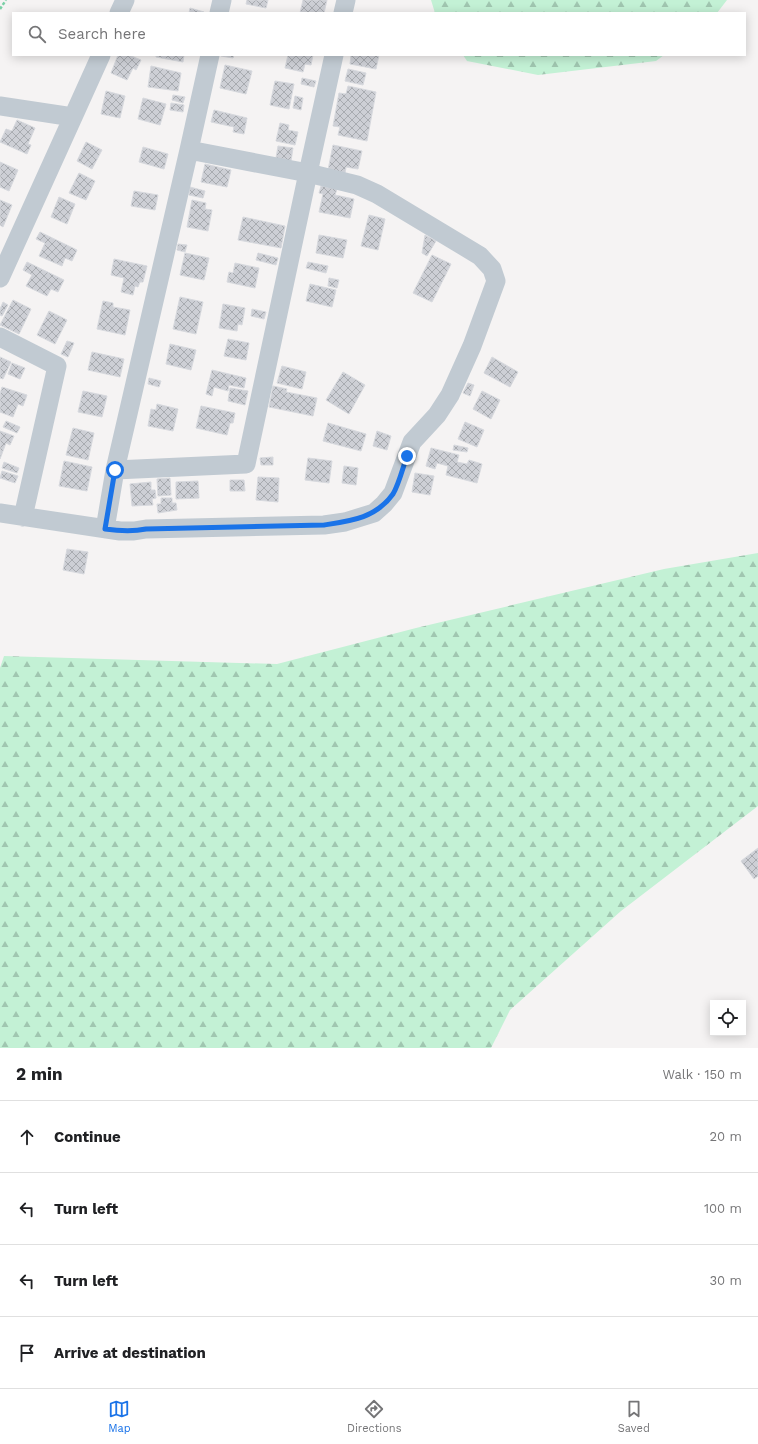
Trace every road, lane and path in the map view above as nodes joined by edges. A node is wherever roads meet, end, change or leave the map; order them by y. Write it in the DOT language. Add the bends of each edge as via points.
graph roads {
  1 [pos="6,0"];
  2 [pos="125,0"];
  3 [pos="222,0"];
  4 [pos="346,0"];
  5 [pos="0,9"];
  6 [pos="120,12"];
  7 [pos="219,12"];
  8 [pos="343,12"];
  9 [pos="101,56"];
  10 [pos="210,56"];
  11 [pos="334,56"];
  12 [pos="0,106"];
  13 [pos="73,117"];
  14 [pos="189,150"];
  15 [pos="308,173"];
  16 [pos="0,278"];
  17 [pos="0,337"];
  18 [pos="115,470"];
  19 [pos="0,513"];
  20 [pos="23,517"];
  21 [pos="105,529"];
  1 -- 5 [label="path"];
  2 -- 6 [label="street"];
  3 -- 7 [label="street"];
  4 -- 8 [label="street"];
  9 -- 13 [label="street"];
  10 -- 14 [label="street"];
  11 -- 15 [label="street"];
  12 -- 13 [label="street"];
  13 -- 16 [label="street"];
  14 -- 15 [label="street"];
  14 -- 18 [label="street"];
  15 -- 18 [label="street" via="246,464"];
  15 -- 21 [label="street" via="357,185 377,194 480,256 492,269 496,281 472,346 450,395 437,415 412,442 393,493 374,513 324,525 134,531"];
  17 -- 20 [label="street" via="57,366"];
  18 -- 21 [label="street"];
  19 -- 20 [label="street"];
  20 -- 21 [label="street"];
}
